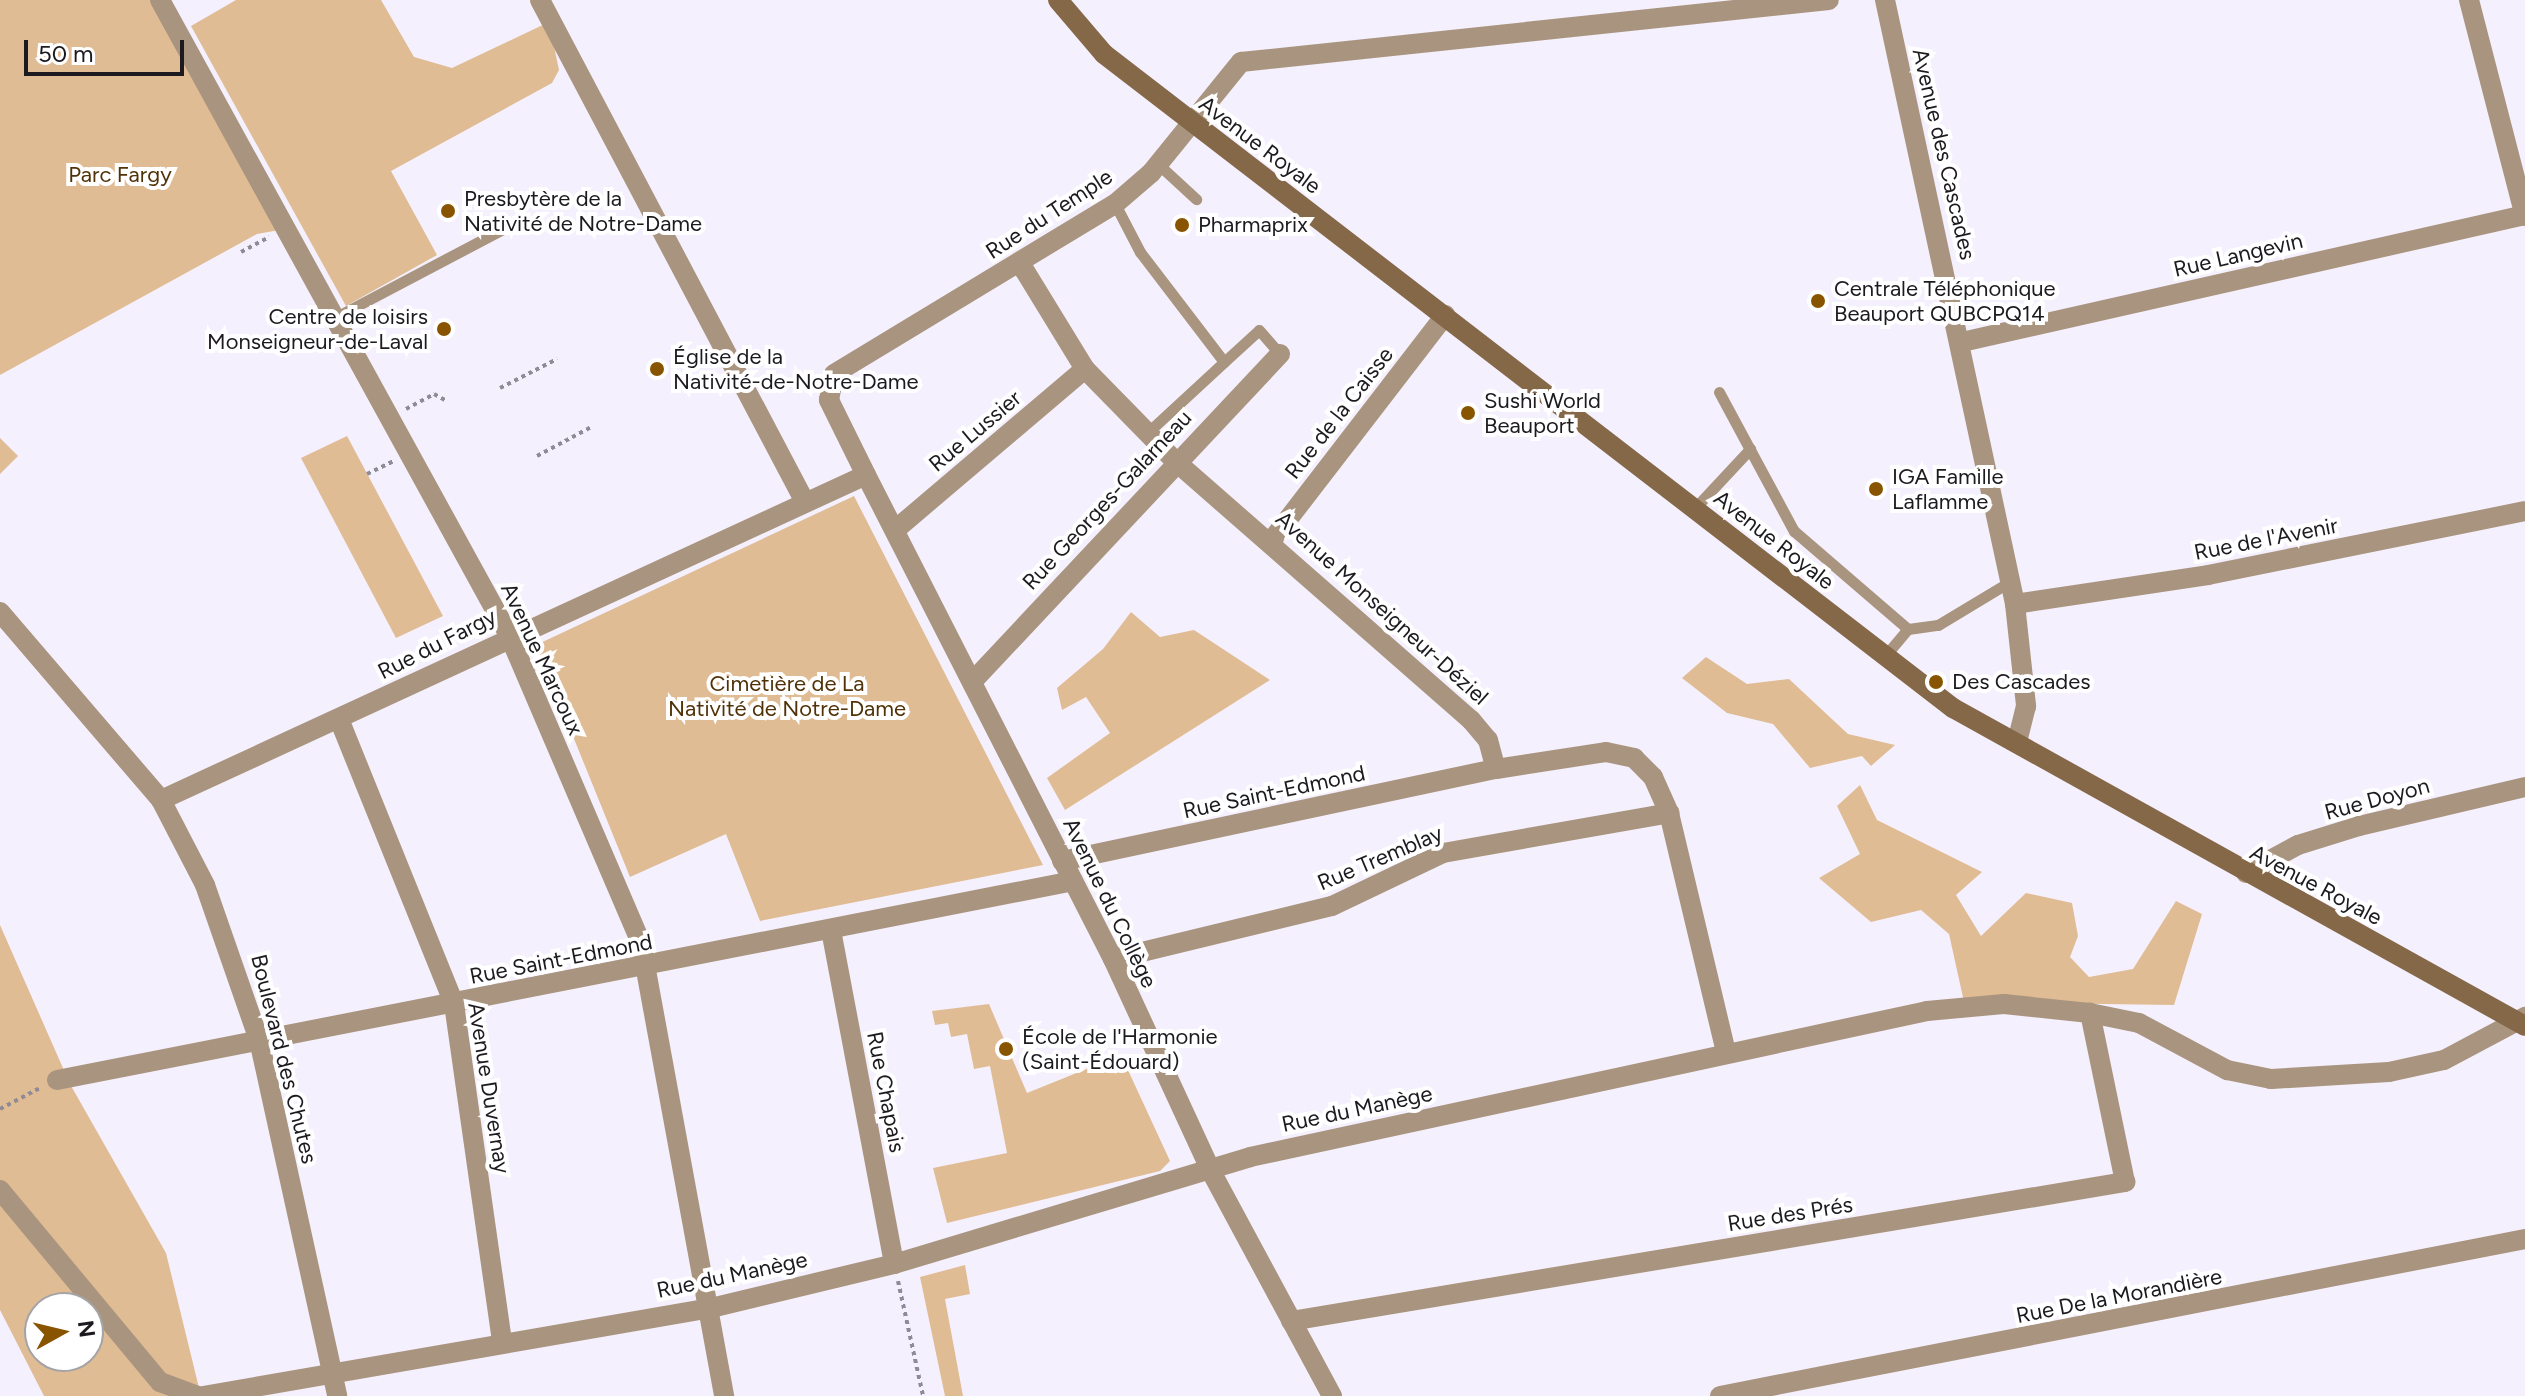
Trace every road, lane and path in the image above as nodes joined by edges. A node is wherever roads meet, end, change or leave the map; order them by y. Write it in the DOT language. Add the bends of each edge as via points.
graph roads {
  1 [pos="160,0"];
  2 [pos="540,0"];
  3 [pos="1058,0"];
  4 [pos="1829,0"];
  5 [pos="1885,0"];
  6 [pos="2469,0"];
  7 [pos="1188,120"];
  8 [pos="1158,164"];
  9 [pos="1196,199"];
  10 [pos="1115,204"];
  11 [pos="2525,215"];
  12 [pos="512,224"];
  13 [pos="285,229"];
  14 [pos="241,252"];
  15 [pos="1020,263"];
  16 [pos="1445,315"];
  17 [pos="334,318"];
  18 [pos="1962,342"];
  19 [pos="1280,354"];
  20 [pos="557,359"];
  21 [pos="1224,362"];
  22 [pos="1085,369"];
  23 [pos="834,374"];
  24 [pos="500,388"];
  25 [pos="1719,392"];
  26 [pos="445,400"];
  27 [pos="390,418"];
  28 [pos="591,427"];
  29 [pos="1147,433"];
  30 [pos="1750,449"];
  31 [pos="410,453"];
  32 [pos="537,456"];
  33 [pos="1174,460"];
  34 [pos="367,474"];
  35 [pos="866,475"];
  36 [pos="805,502"];
  37 [pos="1695,508"];
  38 [pos="2525,511"];
  39 [pos="895,530"];
  40 [pos="1272,540"];
  41 [pos="2011,581"];
  42 [pos="2015,604"];
  43 [pos="0,612"];
  44 [pos="1908,629"];
  45 [pos="509,635"];
  46 [pos="1885,656"];
  47 [pos="972,682"];
  48 [pos="339,719"];
  49 [pos="2017,743"];
  50 [pos="1496,769"];
  51 [pos="2525,787"];
  52 [pos="161,800"];
  53 [pos="1669,813"];
  54 [pos="1062,861"];
  55 [pos="2246,873"];
  56 [pos="1073,881"];
  57 [pos="831,930"];
  58 [pos="1113,959"];
  59 [pos="644,968"];
  60 [pos="454,1004"];
  61 [pos="2090,1013"];
  62 [pos="2521,1021"];
  63 [pos="259,1040"];
  64 [pos="1726,1052"];
  65 [pos="57,1080"];
  66 [pos="0,1109"];
  67 [pos="1211,1171"];
  68 [pos="0,1190"];
  69 [pos="2525,1239"];
  70 [pos="894,1264"];
  71 [pos="711,1308"];
  72 [pos="1291,1321"];
  73 [pos="502,1340"];
  74 [pos="335,1386"];
  75 [pos="200,1396"];
  76 [pos="724,1396"];
  77 [pos="923,1396"];
  78 [pos="1332,1396"];
  79 [pos="1720,1396"];
  1 -- 13 [label="street, Avenue Marcoux"];
  2 -- 36 [label="street"];
  3 -- 7 [label="main road, Avenue Royale" via="1104,54"];
  4 -- 7 [label="street, Rue du Temple" via="1278,54 1241,62"];
  5 -- 18 [label="street, Avenue des Cascades"];
  6 -- 11 [label="street"];
  7 -- 8 [label="street, Rue du Temple"];
  7 -- 16 [label="main road, Avenue Royale"];
  8 -- 9 [label="lane"];
  8 -- 10 [label="street, Rue du Temple"];
  10 -- 15 [label="street, Rue du Temple"];
  10 -- 21 [label="lane" via="1140,252"];
  11 -- 18 [label="street, Rue Langevin"];
  12 -- 17 [label="lane"];
  13 -- 14 [label="path"];
  13 -- 17 [label="street, Avenue Marcoux"];
  15 -- 22 [label="street, Avenue Monseigneur-Déziel"];
  15 -- 23 [label="street, Rue du Temple"];
  16 -- 37 [label="main road, Avenue Royale"];
  16 -- 40 [label="street, Rue de la Caisse"];
  17 -- 27 [label="street, Avenue Marcoux"];
  18 -- 41 [label="street, Avenue des Cascades"];
  19 -- 21 [label="lane" via="1259,330"];
  19 -- 33 [label="street, Rue Georges-Galarneau"];
  20 -- 24 [label="path"];
  21 -- 29 [label="lane"];
  22 -- 29 [label="street, Avenue Monseigneur-Déziel"];
  22 -- 39 [label="street, Rue Lussier"];
  23 -- 35 [label="street, Avenue du Collège" via="829,400"];
  25 -- 30 [label="lane"];
  26 -- 27 [label="path" via="434,394"];
  27 -- 31 [label="street, Avenue Marcoux"];
  28 -- 32 [label="path"];
  29 -- 33 [label="street, Avenue Monseigneur-Déziel"];
  30 -- 37 [label="lane"];
  30 -- 44 [label="lane" via="1794,531"];
  31 -- 34 [label="path"];
  31 -- 45 [label="street, Avenue Marcoux"];
  33 -- 40 [label="street, Avenue Monseigneur-Déziel"];
  33 -- 47 [label="street, Rue Georges-Galarneau"];
  35 -- 36 [label="street, Rue du Fargy"];
  35 -- 39 [label="street, Avenue du Collège"];
  36 -- 45 [label="street, Rue du Fargy"];
  37 -- 46 [label="main road, Avenue Royale"];
  38 -- 42 [label="street, Rue de l'Avenir" via="2208,575"];
  39 -- 47 [label="street, Avenue du Collège"];
  40 -- 50 [label="street, Avenue Monseigneur-Déziel" via="1471,720 1488,740"];
  41 -- 42 [label="street, Avenue des Cascades"];
  41 -- 44 [label="lane" via="1938,625"];
  42 -- 49 [label="street, Avenue des Cascades" via="2026,706"];
  43 -- 52 [label="street, Boulevard des Chutes"];
  44 -- 46 [label="lane"];
  45 -- 48 [label="street, Rue du Fargy"];
  45 -- 59 [label="street, Avenue Marcoux" via="641,943"];
  46 -- 49 [label="main road, Avenue Royale" via="1953,708"];
  47 -- 54 [label="street, Avenue du Collège"];
  48 -- 52 [label="street, Rue du Fargy"];
  48 -- 60 [label="street, Avenue Duvernay"];
  49 -- 55 [label="main road, Avenue Royale"];
  50 -- 53 [label="street" via="1606,752 1634,758"];
  50 -- 54 [label="street, Rue Saint-Edmond"];
  51 -- 55 [label="street, Rue Doyon" via="2359,826 2298,845"];
  52 -- 63 [label="street, Boulevard des Chutes" via="205,885"];
  53 -- 58 [label="street, Rue Tremblay" via="1443,853 1332,906"];
  53 -- 64 [label="street"];
  54 -- 56 [label="street, Avenue du Collège"];
  55 -- 62 [label="main road, Avenue Royale"];
  56 -- 57 [label="street, Rue Saint-Edmond"];
  56 -- 58 [label="street, Avenue du Collège"];
  57 -- 59 [label="street, Rue Saint-Edmond"];
  57 -- 70 [label="street, Rue Chapais"];
  58 -- 67 [label="street, Avenue du Collège"];
  59 -- 60 [label="street, Rue Saint-Edmond"];
  59 -- 71 [label="street, Avenue Marcoux"];
  60 -- 63 [label="street, Rue Saint-Edmond"];
  60 -- 73 [label="street, Avenue Duvernay"];
  61 -- 62 [label="street, Rue du Manège" via="2139,1023 2227,1070 2271,1079 2389,1072 2444,1060"];
  61 -- 64 [label="street, Rue du Manège" via="2004,1004 1927,1011"];
  61 -- 72 [label="street, Rue des Prés" via="2125,1182"];
  63 -- 65 [label="street, Rue Saint-Edmond"];
  63 -- 74 [label="street, Boulevard des Chutes"];
  64 -- 67 [label="street, Rue du Manège"];
  65 -- 66 [label="path"];
  67 -- 70 [label="street, Rue du Manège"];
  67 -- 72 [label="street, Avenue du Collège"];
  68 -- 75 [label="street, Rue du Manège" via="160,1382"];
  69 -- 79 [label="street, Rue De la Morandière"];
  70 -- 71 [label="street, Rue du Manège"];
  70 -- 77 [label="path"];
  71 -- 73 [label="street, Rue du Manège"];
  71 -- 76 [label="street, Avenue Marcoux"];
  72 -- 78 [label="street, Avenue du Collège"];
  73 -- 74 [label="street, Rue du Manège"];
  74 -- 75 [label="street, Rue du Manège"];
}
